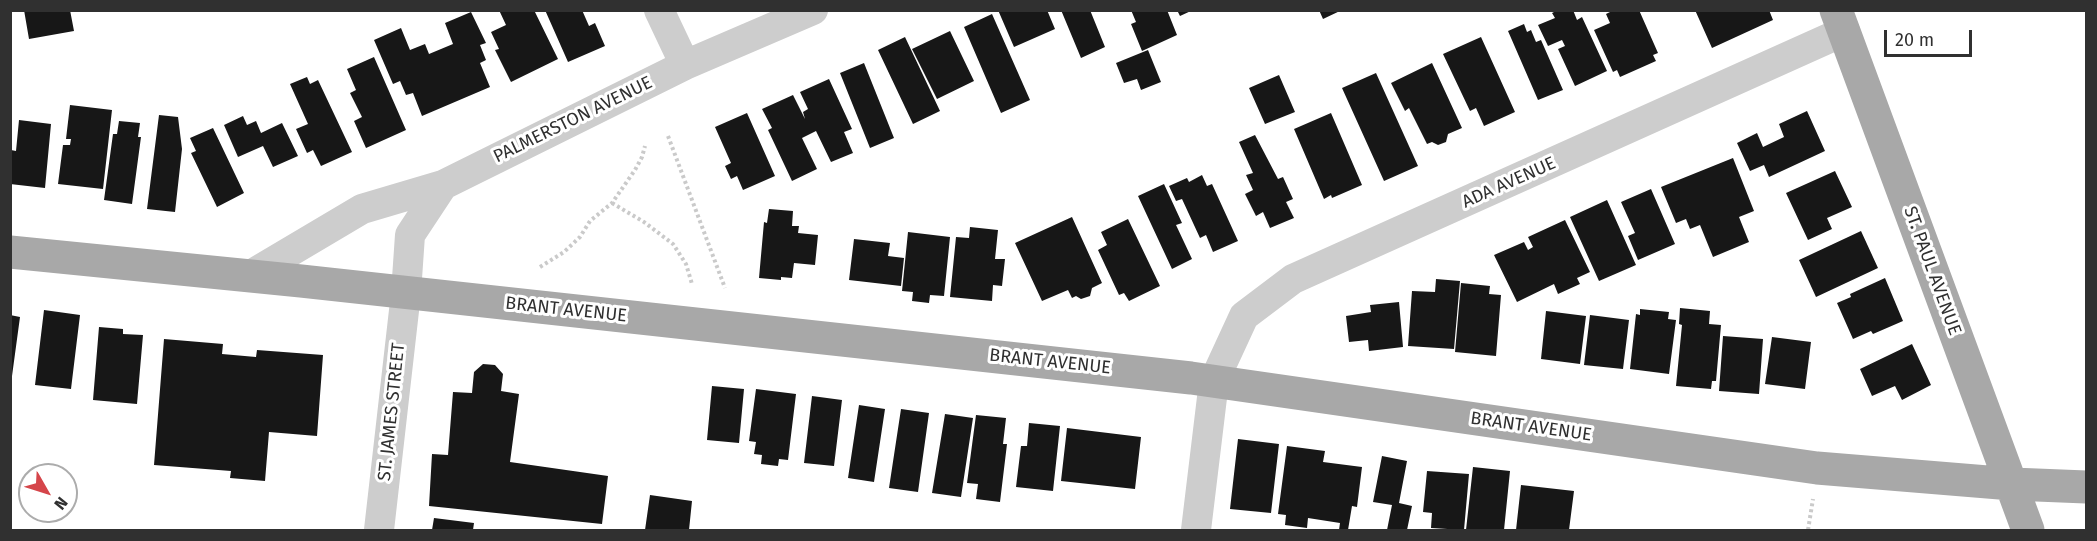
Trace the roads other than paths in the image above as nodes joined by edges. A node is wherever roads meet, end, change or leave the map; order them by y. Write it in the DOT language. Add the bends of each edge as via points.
graph roads {
  1 [pos="659,10"];
  2 [pos="813,10"];
  3 [pos="1841,21"];
  4 [pos="685,65"];
  5 [pos="443,185"];
  6 [pos="10,252"];
  7 [pos="249,276"];
  8 [pos="406,293"];
  9 [pos="1214,381"];
  10 [pos="2012,484"];
  11 [pos="2086,487"];
  12 [pos="380,531"];
  13 [pos="1196,531"];
  14 [pos="2028,531"];
  1 -- 4 [label="street"];
  2 -- 4 [label="street, PALMERSTON AVENUE"];
  3 -- 9 [label="street, ADA AVENUE" via="1293,279 1244,315"];
  3 -- 10 [label="main road, ST. PAUL AVENUE"];
  4 -- 5 [label="street, PALMERSTON AVENUE"];
  5 -- 7 [label="street" via="362,209"];
  5 -- 8 [label="street, PALMERSTON AVENUE" via="410,234"];
  6 -- 7 [label="main road, BRANT AVENUE"];
  7 -- 8 [label="main road, BRANT AVENUE"];
  8 -- 9 [label="main road, BRANT AVENUE"];
  8 -- 12 [label="street, ST. JAMES STREET"];
  9 -- 10 [label="main road, BRANT AVENUE" via="1817,468"];
  9 -- 13 [label="street, ADA AVENUE"];
  10 -- 11 [label="main road, BRANT AVENUE"];
  10 -- 14 [label="main road, ST. PAUL AVENUE"];
}
